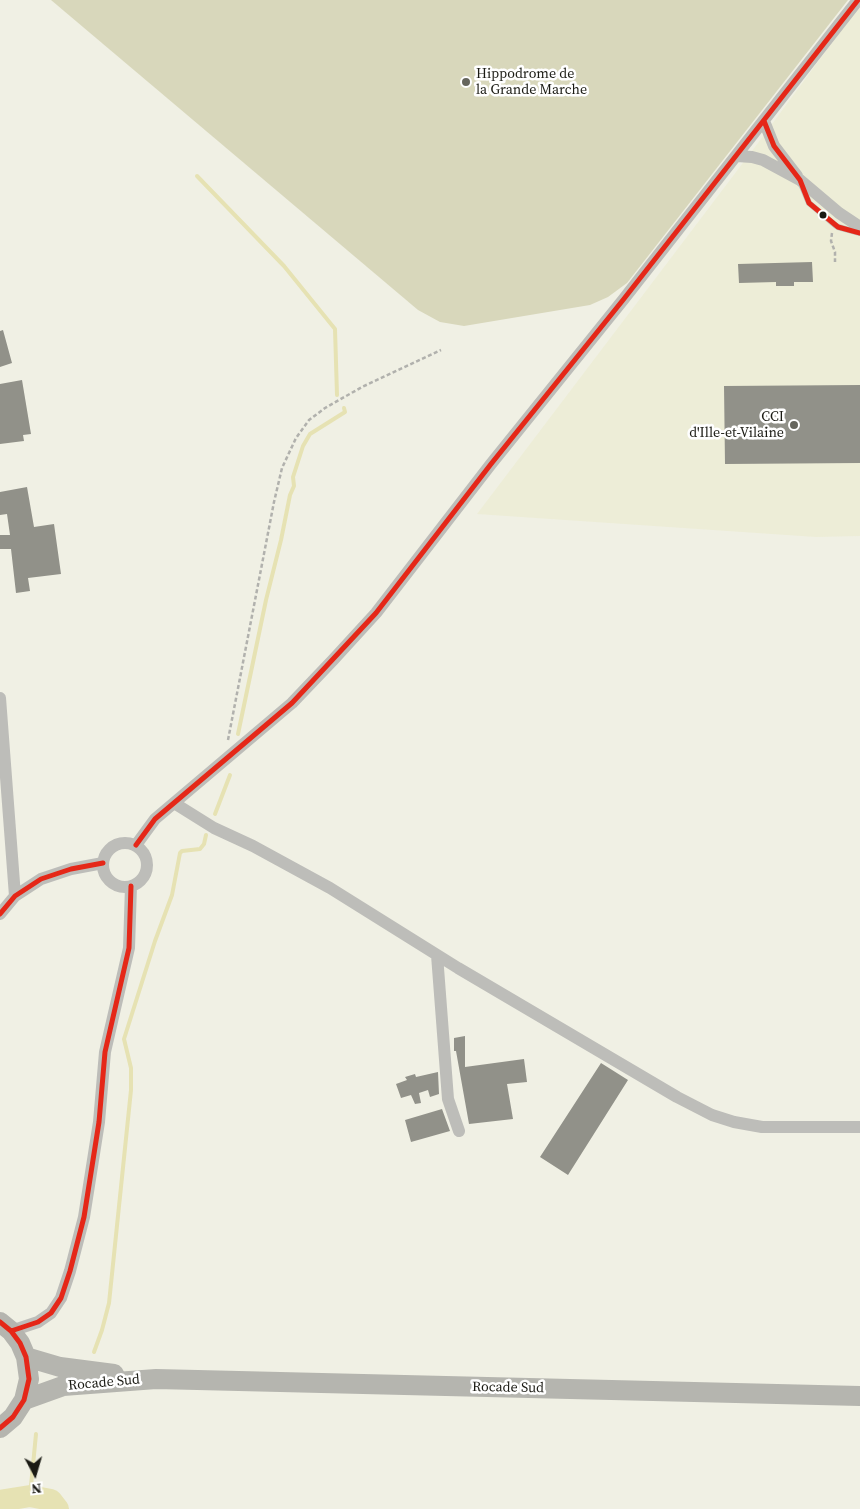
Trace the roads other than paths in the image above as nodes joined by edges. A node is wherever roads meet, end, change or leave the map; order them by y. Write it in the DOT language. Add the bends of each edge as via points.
graph roads {
  1 [pos="858,0"];
  2 [pos="764,121"];
  3 [pos="737,156"];
  4 [pos="800,180"];
  5 [pos="860,226"];
  6 [pos="860,232"];
  7 [pos="0,698"];
  8 [pos="174,803"];
  9 [pos="136,846"];
  10 [pos="103,863"];
  11 [pos="130,886"];
  12 [pos="15,896"];
  13 [pos="0,914"];
  14 [pos="437,955"];
  15 [pos="860,1127"];
  16 [pos="458,1131"];
  17 [pos="6,1326"];
  18 [pos="26,1357"];
  19 [pos="156,1379"];
  20 [pos="860,1396"];
  21 [pos="24,1400"];
  22 [pos="0,1428"];
  1 -- 2 [label="street"];
  2 -- 3 [label="street"];
  2 -- 4 [label="street" via="774,146"];
  3 -- 4 [label="street" via="763,160"];
  3 -- 8 [label="street" via="376,612 292,703"];
  4 -- 5 [label="street" via="839,214"];
  4 -- 6 [label="lane" via="808,203 838,228"];
  7 -- 12 [label="street"];
  8 -- 9 [label="street" via="155,819"];
  8 -- 14 [label="street" via="214,828 330,888"];
  9 -- 10 [label="street" via="117,844 108,851"];
  9 -- 11 [label="street" via="145,855 146,870 138,883"];
  10 -- 11 [label="street" via="106,876 114,884"];
  10 -- 12 [label="street" via="40,879"];
  11 -- 17 [label="street" via="129,948 105,1052 99,1122 84,1217 70,1271 61,1298 51,1313 38,1322"];
  12 -- 13 [label="street"];
  14 -- 15 [label="street" via="712,1115 762,1127"];
  14 -- 16 [label="street" via="448,1099"];
  17 -- 18 [label="main road" via="20,1343"];
  18 -- 19 [label="main road, Rocade Sud" via="60,1367"];
  18 -- 21 [label="main road" via="29,1379"];
  19 -- 20 [label="main road, Rocade Sud"];
  19 -- 21 [label="main road, Rocade Sud" via="63,1386"];
  21 -- 22 [label="main road" via="13,1417"];
}
